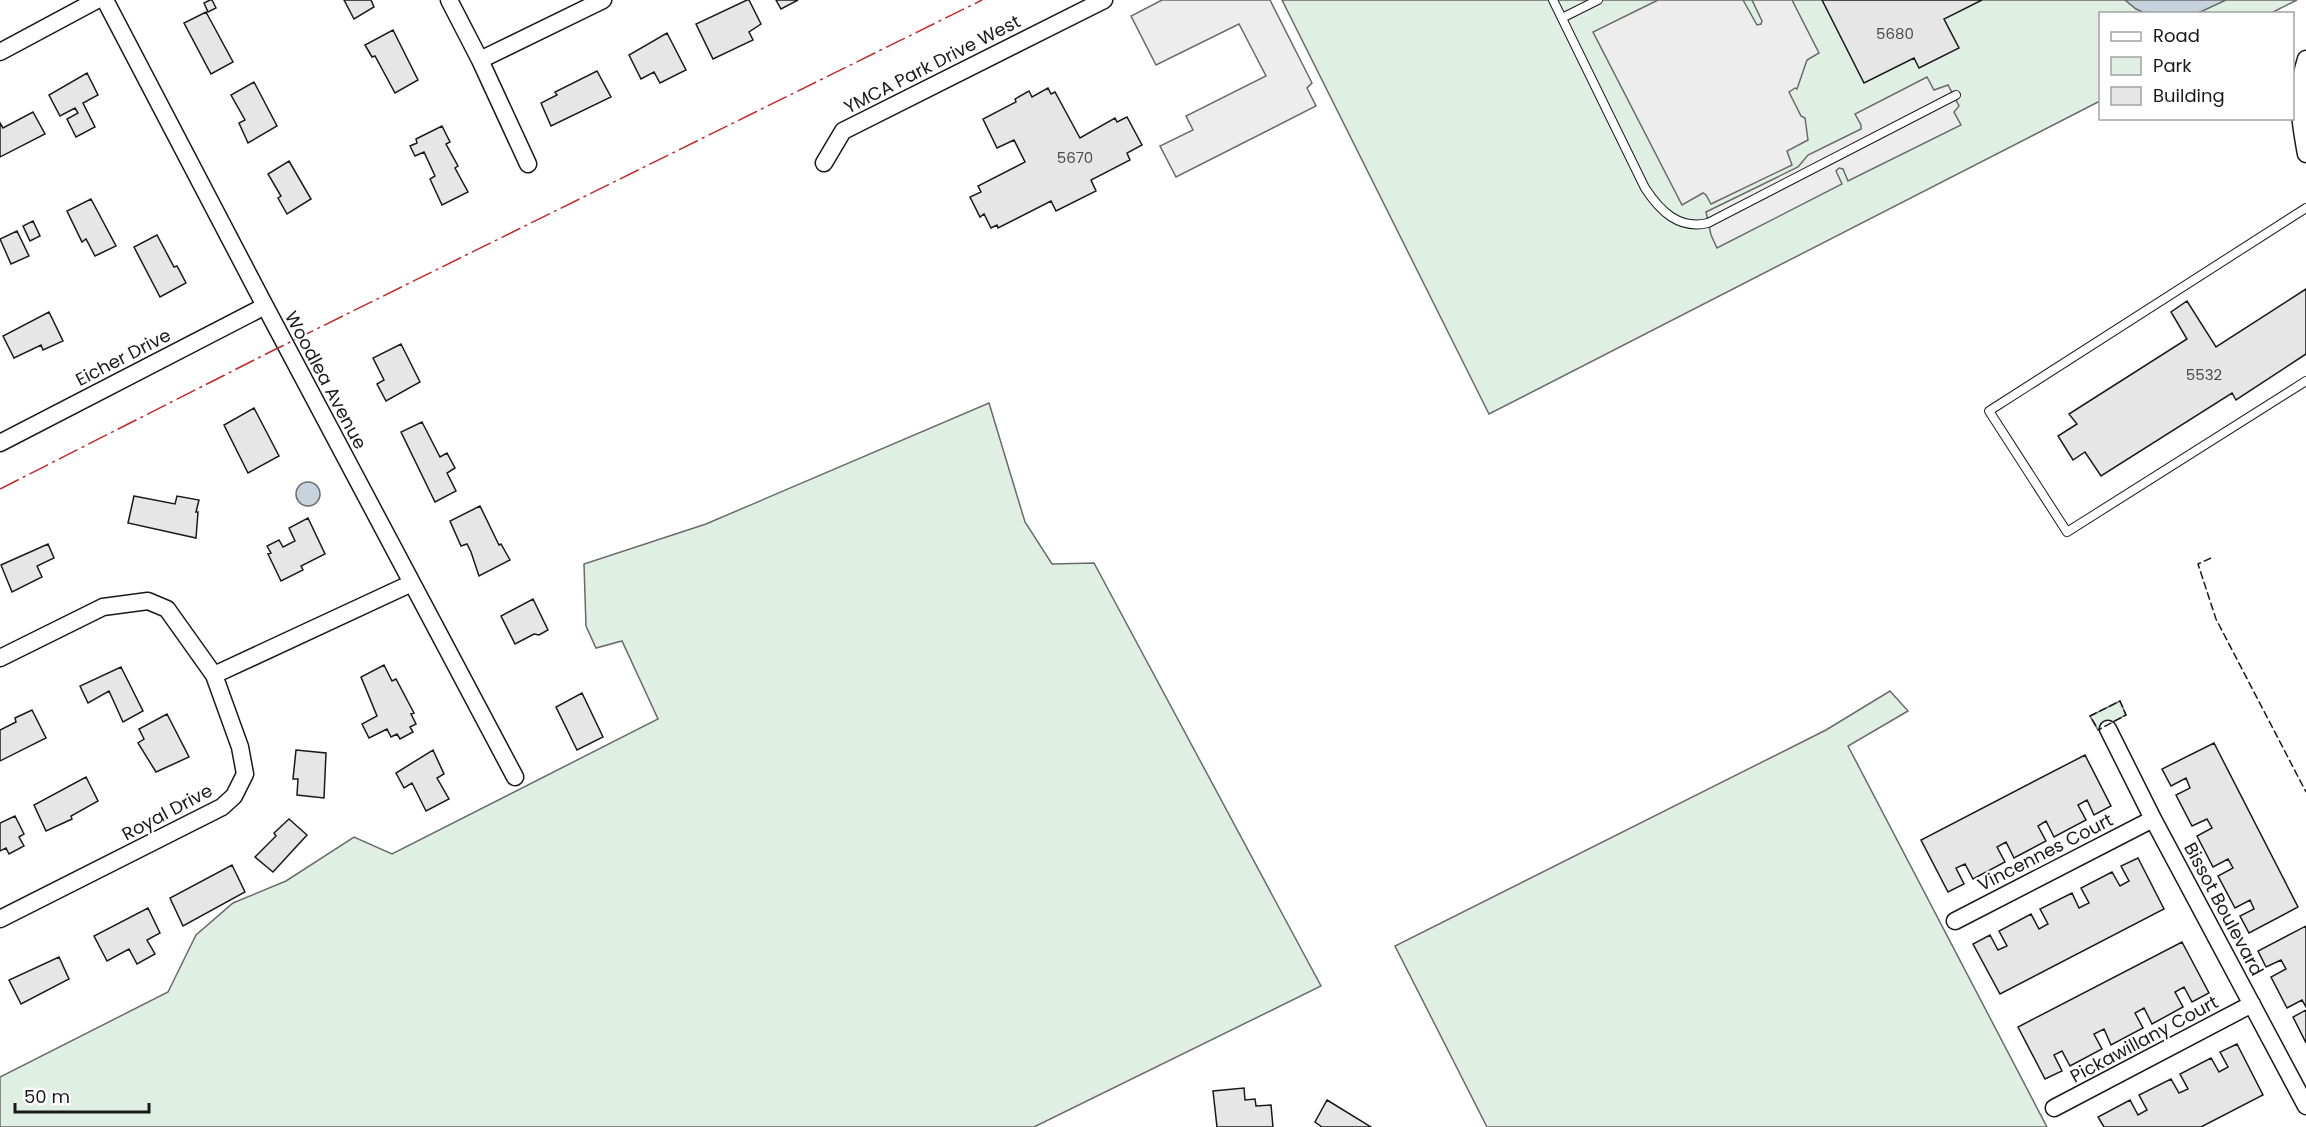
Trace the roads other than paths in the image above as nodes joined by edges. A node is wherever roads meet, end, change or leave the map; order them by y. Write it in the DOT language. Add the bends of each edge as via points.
graph roads {
  1 [pos="97,0"];
  2 [pos="105,0"];
  3 [pos="449,0"];
  4 [pos="603,0"];
  5 [pos="1104,0"];
  6 [pos="1553,0"];
  7 [pos="1598,0"];
  8 [pos="1562,18"];
  9 [pos="0,52"];
  10 [pos="480,60"];
  11 [pos="2306,60"];
  12 [pos="1956,95"];
  13 [pos="2306,154"];
  14 [pos="824,163"];
  15 [pos="528,164"];
  16 [pos="2306,208"];
  17 [pos="265,306"];
  18 [pos="2306,381"];
  19 [pos="0,443"];
  20 [pos="412,583"];
  21 [pos="0,658"];
  22 [pos="214,675"];
  23 [pos="2109,729"];
  24 [pos="515,777"];
  25 [pos="2153,819"];
  26 [pos="0,919"];
  27 [pos="1955,921"];
  28 [pos="2252,1004"];
  29 [pos="2306,1106"];
  30 [pos="2054,1108"];
  1 -- 9 [label="street"];
  2 -- 17 [label="street, Woodlea Avenue"];
  3 -- 10 [label="street"];
  4 -- 10 [label="street"];
  5 -- 14 [label="street, YMCA Park Drive West" via="843,131"];
  6 -- 8 [label="lane"];
  7 -- 8 [label="lane"];
  8 -- 12 [label="lane" via="1645,188 1656,206 1684,224 1708,223"];
  10 -- 15 [label="street"];
  11 -- 13 [label="street" via="2299,87"];
  16 -- 18 [label="lane" via="1989,411 2067,532"];
  17 -- 19 [label="street, Eicher Drive"];
  17 -- 20 [label="street, Woodlea Avenue"];
  20 -- 22 [label="street"];
  20 -- 24 [label="street, Woodlea Avenue"];
  21 -- 22 [label="street, Royal Drive" via="103,607 148,601 167,609"];
  22 -- 26 [label="street, Royal Drive" via="240,747 245,774 234,796 201,819"];
  23 -- 25 [label="street, Bissot Boulevard"];
  25 -- 27 [label="street, Vincennes Court"];
  25 -- 28 [label="street, Bissot Boulevard"];
  28 -- 29 [label="street, Bissot Boulevard"];
  28 -- 30 [label="street, Pickawillany Court"];
}
